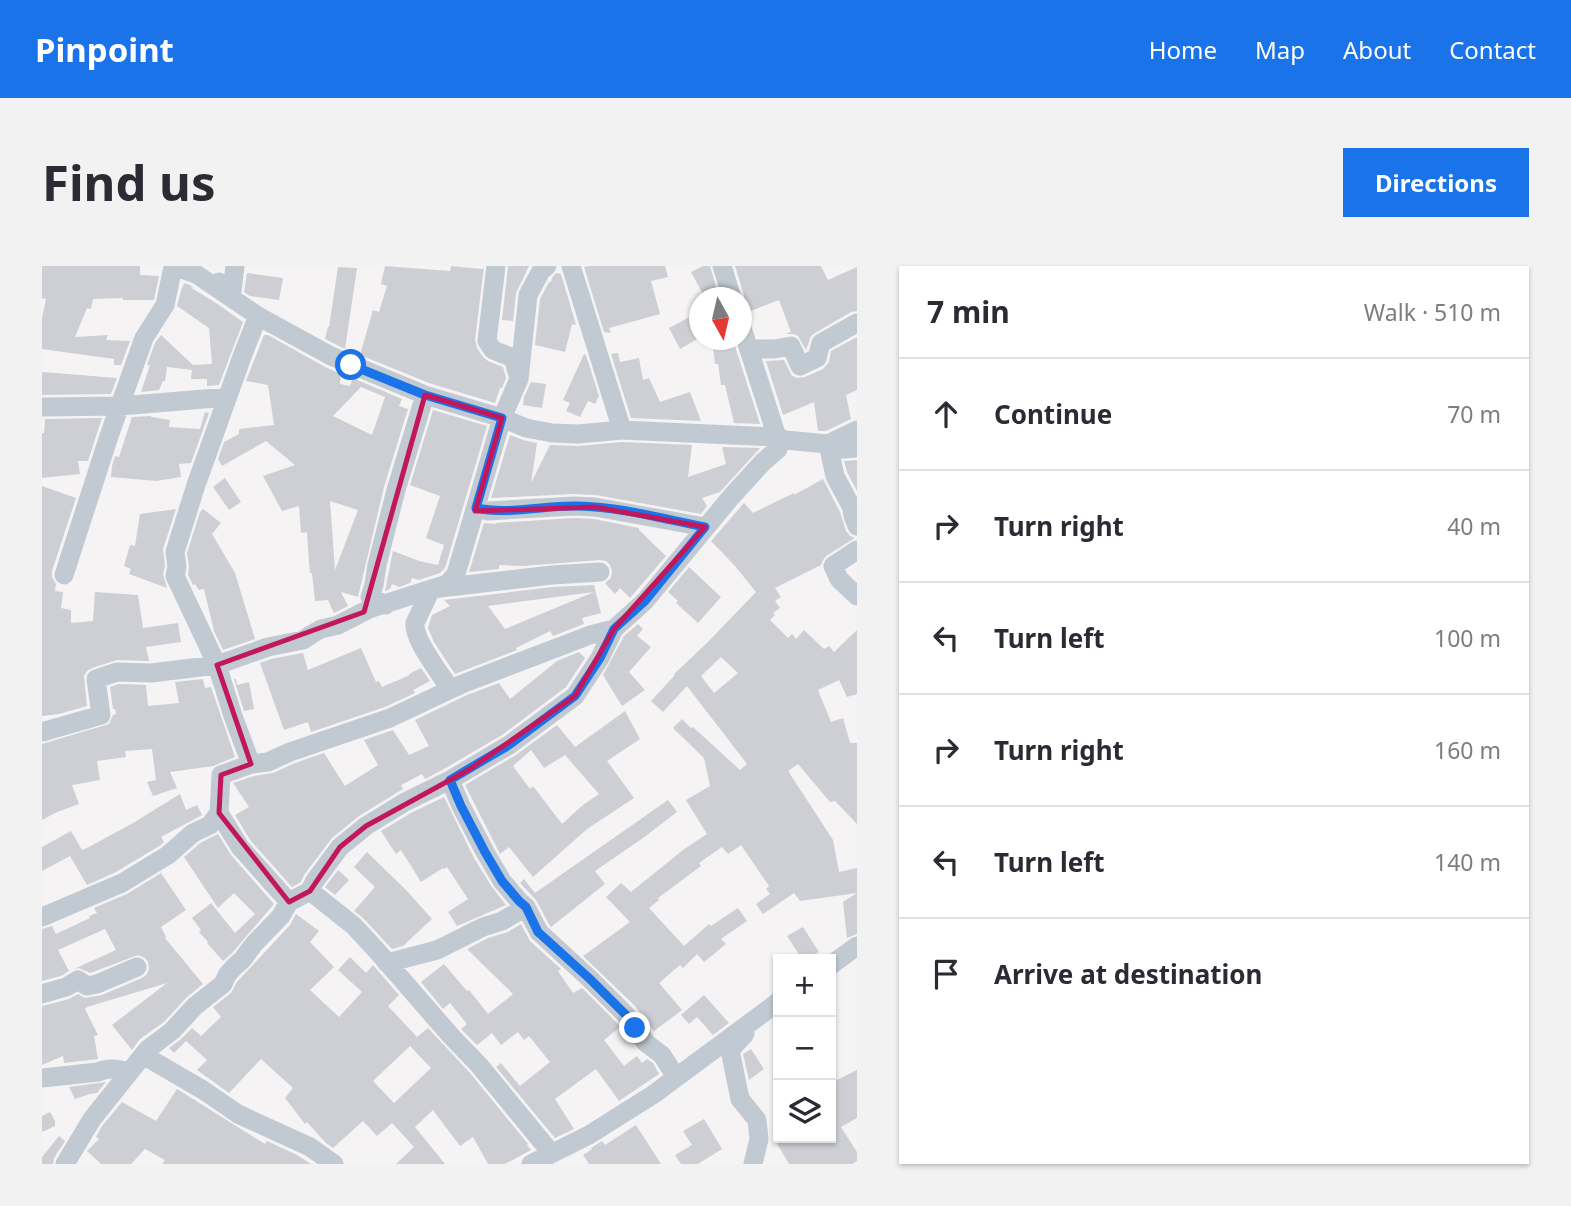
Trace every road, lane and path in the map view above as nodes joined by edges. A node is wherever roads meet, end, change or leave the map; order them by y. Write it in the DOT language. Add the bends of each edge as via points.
graph roads {
  1 [pos="173,266"];
  2 [pos="196,266"];
  3 [pos="235,266"];
  4 [pos="496,266"];
  5 [pos="547,266"];
  6 [pos="571,266"];
  7 [pos="722,266"];
  8 [pos="729,287"];
  9 [pos="258,316"];
  10 [pos="857,323"];
  11 [pos="752,349"];
  12 [pos="750,350"];
  13 [pos="519,379"];
  14 [pos="425,395"];
  15 [pos="228,397"];
  16 [pos="120,406"];
  17 [pos="42,407"];
  18 [pos="502,418"];
  19 [pos="622,430"];
  20 [pos="857,430"];
  21 [pos="777,437"];
  22 [pos="830,447"];
  23 [pos="857,448"];
  24 [pos="476,508"];
  25 [pos="857,512"];
  26 [pos="857,526"];
  27 [pos="705,527"];
  28 [pos="857,550"];
  29 [pos="600,572"];
  30 [pos="64,575"];
  31 [pos="431,589"];
  32 [pos="857,596"];
  33 [pos="386,604"];
  34 [pos="614,629"];
  35 [pos="217,665"];
  36 [pos="450,689"];
  37 [pos="42,732"];
  38 [pos="251,764"];
  39 [pos="450,780"];
  40 [pos="219,813"];
  41 [pos="310,891"];
  42 [pos="289,902"];
  43 [pos="526,907"];
  44 [pos="42,917"];
  45 [pos="857,946"];
  46 [pos="836,961"];
  47 [pos="387,963"];
  48 [pos="138,967"];
  49 [pos="42,994"];
  50 [pos="771,1007"];
  51 [pos="143,1055"];
  52 [pos="129,1072"];
  53 [pos="676,1077"];
  54 [pos="42,1078"];
  55 [pos="552,1154"];
  56 [pos="65,1164"];
  57 [pos="334,1164"];
  58 [pos="531,1164"];
  59 [pos="753,1164"];
  1 -- 9 [label="street" via="196,274"];
  1 -- 16 [label="street" via="165,305 144,338"];
  2 -- 3 [label="street" via="232,291"];
  4 -- 13 [label="street" via="487,341 493,350 513,358"];
  5 -- 13 [label="street" via="528,295"];
  6 -- 19 [label="street"];
  7 -- 8 [label="street"];
  9 -- 14 [label="street" via="331,356"];
  9 -- 15 [label="street"];
  10 -- 11 [label="street" via="821,343 817,358 800,366 791,346"];
  12 -- 21 [label="street"];
  13 -- 18 [label="street"];
  14 -- 18 [label="street"];
  14 -- 33 [label="street" via="370,597"];
  15 -- 16 [label="street"];
  15 -- 35 [label="street" via="175,552 177,583"];
  16 -- 17 [label="street"];
  16 -- 30 [label="street"];
  18 -- 19 [label="street" via="552,433"];
  18 -- 24 [label="street"];
  19 -- 21 [label="street"];
  20 -- 22 [label="street"];
  21 -- 22 [label="street"];
  21 -- 27 [label="street" via="778,449"];
  22 -- 23 [label="street"];
  22 -- 25 [label="street"];
  22 -- 26 [label="street" via="835,476"];
  24 -- 27 [label="street" via="595,507"];
  24 -- 31 [label="street" via="456,574 447,584"];
  27 -- 34 [label="street" via="645,601"];
  28 -- 32 [label="street" via="833,566"];
  29 -- 31 [label="street"];
  31 -- 33 [label="street"];
  31 -- 36 [label="street" via="414,628"];
  33 -- 35 [label="street" via="303,640"];
  34 -- 36 [label="street"];
  34 -- 39 [label="street" via="575,696 509,745"];
  35 -- 37 [label="street" via="117,673 96,679 101,715"];
  35 -- 38 [label="street"];
  36 -- 38 [label="street" via="390,718"];
  38 -- 40 [label="street" via="221,775"];
  39 -- 41 [label="street" via="366,826 340,847"];
  39 -- 43 [label="street" via="502,881"];
  40 -- 42 [label="street" via="240,847"];
  40 -- 44 [label="street" via="210,825 122,883"];
  41 -- 42 [label="street"];
  41 -- 47 [label="street" via="354,926"];
  42 -- 51 [label="street" via="223,984"];
  43 -- 47 [label="street" via="437,950"];
  43 -- 53 [label="street" via="538,932 626,1015"];
  45 -- 46 [label="street"];
  47 -- 55 [label="street"];
  48 -- 49 [label="street" via="97,984 87,986 78,980"];
  50 -- 53 [label="street"];
  50 -- 59 [label="street" via="730,1051 740,1099 757,1120 759,1139"];
  51 -- 52 [label="street"];
  51 -- 57 [label="street" via="238,1114 310,1147"];
  52 -- 54 [label="street" via="114,1068"];
  52 -- 56 [label="street" via="92,1119"];
  53 -- 55 [label="street"];
  55 -- 58 [label="street"];
}
